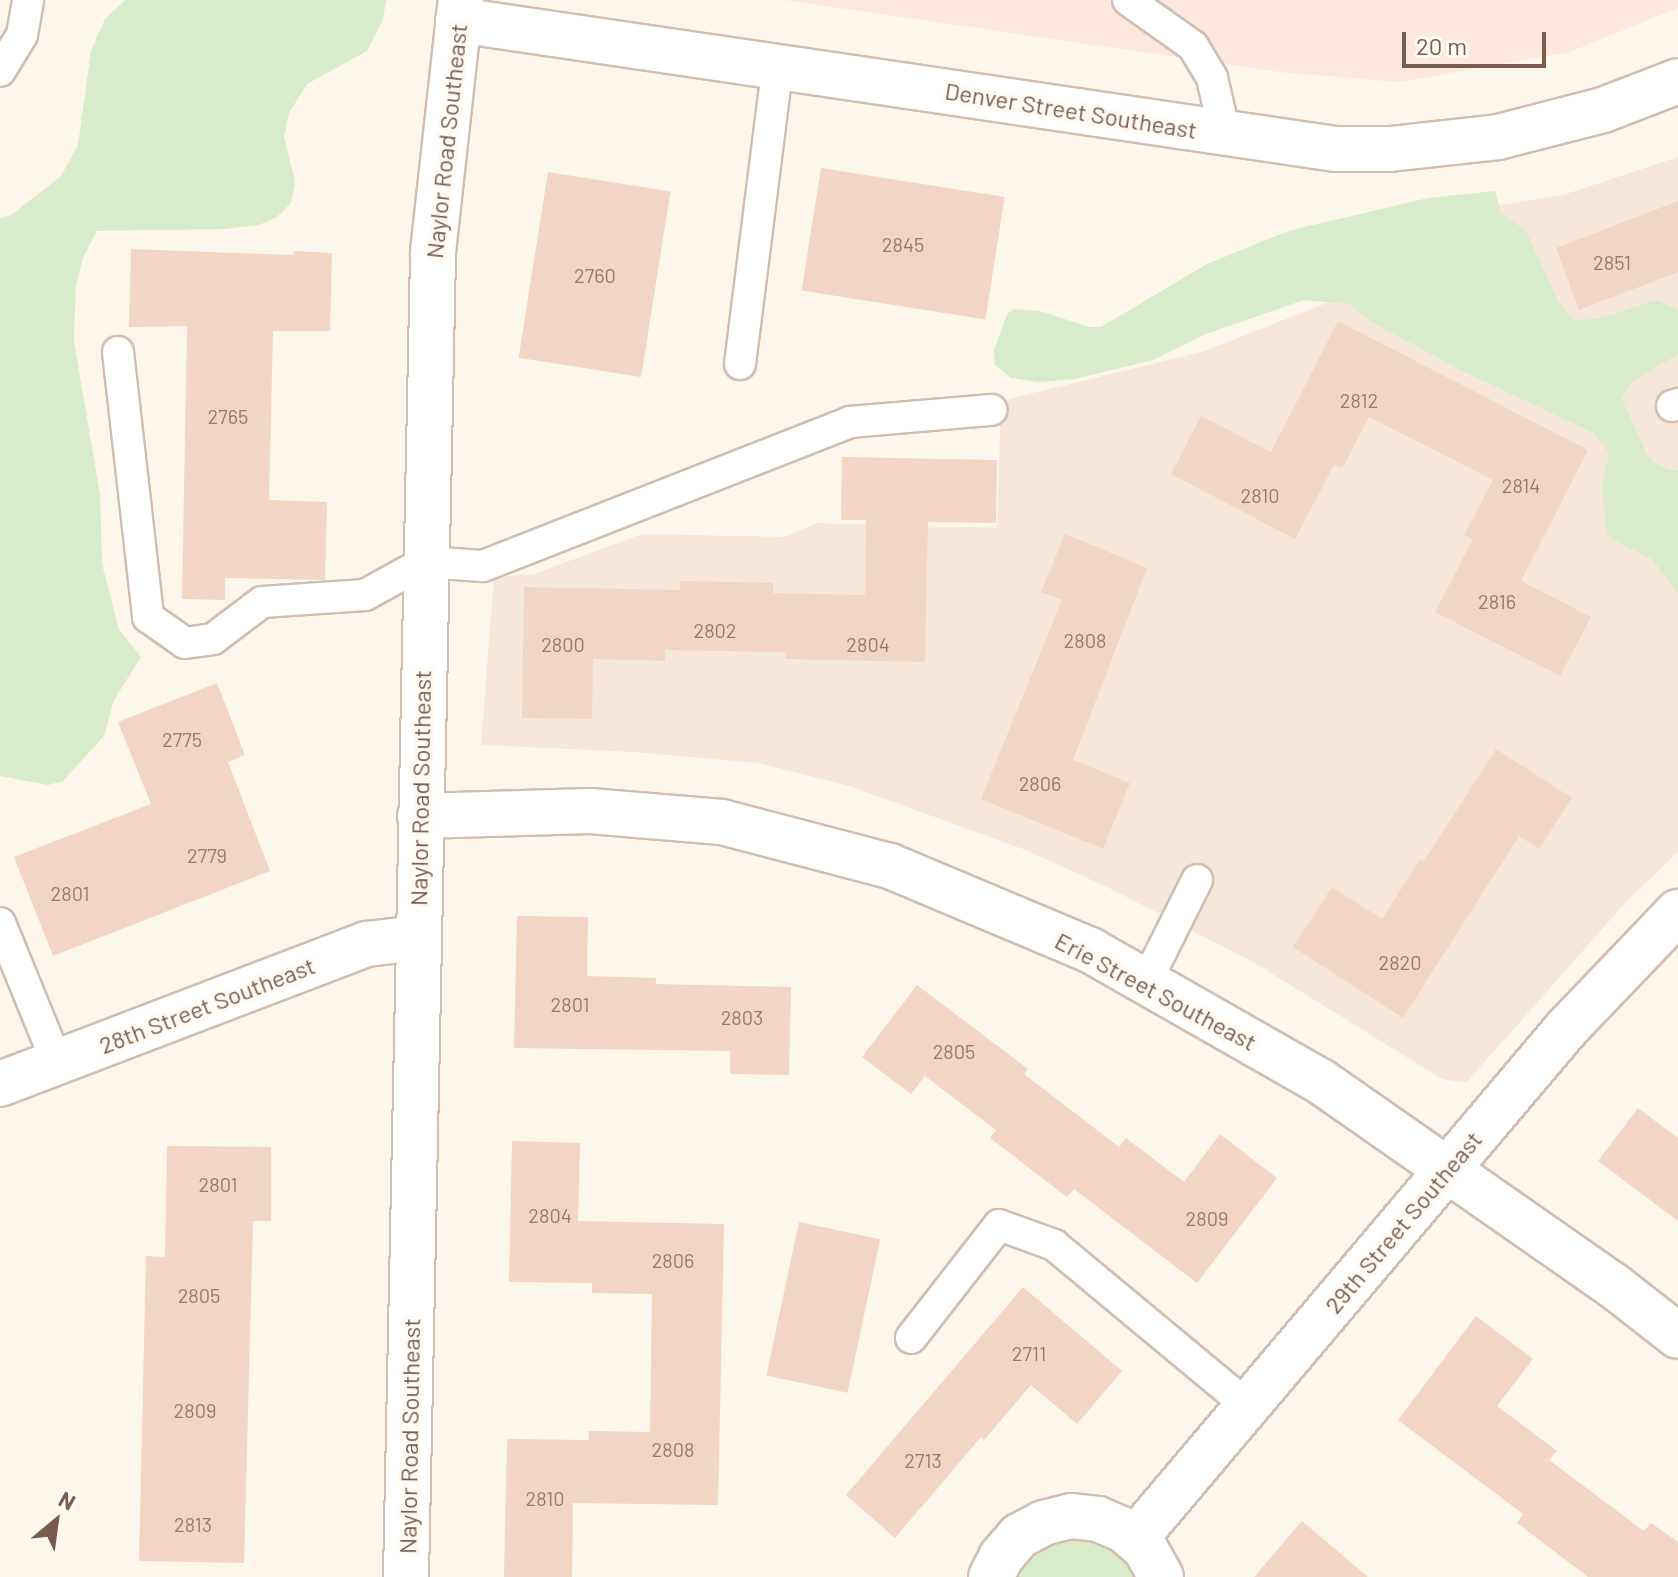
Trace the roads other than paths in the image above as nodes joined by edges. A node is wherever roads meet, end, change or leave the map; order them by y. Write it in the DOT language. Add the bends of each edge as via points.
graph roads {
  1 [pos="28,0"];
  2 [pos="1128,0"];
  3 [pos="459,10"];
  4 [pos="778,65"];
  5 [pos="0,71"];
  6 [pos="1678,81"];
  7 [pos="1225,134"];
  8 [pos="118,352"];
  9 [pos="740,364"];
  10 [pos="991,410"];
  11 [pos="425,562"];
  12 [pos="420,816"];
  13 [pos="1197,880"];
  14 [pos="1678,912"];
  15 [pos="0,923"];
  16 [pos="417,938"];
  17 [pos="1146,982"];
  18 [pos="57,1063"];
  19 [pos="0,1084"];
  20 [pos="1447,1171"];
  21 [pos="1678,1336"];
  22 [pos="911,1338"];
  23 [pos="1248,1406"];
  24 [pos="1135,1539"];
  25 [pos="406,1577"];
  26 [pos="991,1577"];
  27 [pos="1161,1577"];
  1 -- 5 [label="lane" via="22,35"];
  2 -- 7 [label="lane" via="1193,46 1212,78"];
  3 -- 4 [label="street, Denver Street Southeast"];
  3 -- 11 [label="street, Naylor Road Southeast" via="433,252"];
  4 -- 7 [label="street, Denver Street Southeast"];
  4 -- 9 [label="lane"];
  6 -- 7 [label="street, Denver Street Southeast" via="1551,125 1444,145 1336,149"];
  8 -- 11 [label="lane" via="148,617 185,643 213,639 262,602 365,595"];
  10 -- 11 [label="lane" via="850,422 483,566"];
  11 -- 12 [label="street, Naylor Road Southeast"];
  12 -- 16 [label="street, Naylor Road Southeast"];
  12 -- 17 [label="street, Erie Street Southeast" via="590,811 722,822 890,866 1090,950"];
  13 -- 17 [label="lane"];
  14 -- 20 [label="street, 29th Street Southeast" via="1566,1029"];
  15 -- 18 [label="lane"];
  16 -- 18 [label="street, 28th Street Southeast" via="367,944"];
  16 -- 25 [label="street, Naylor Road Southeast"];
  17 -- 20 [label="street, Erie Street Southeast" via="1320,1081"];
  18 -- 19 [label="street, 28th Street Southeast"];
  20 -- 21 [label="street, Erie Street Southeast"];
  20 -- 23 [label="street, 29th Street Southeast"];
  22 -- 23 [label="lane" via="999,1225 1054,1245"];
  23 -- 24 [label="street, 29th Street Southeast"];
  24 -- 26 [label="street" via="1098,1519 1057,1518 1019,1536"];
  24 -- 27 [label="street"];
}
